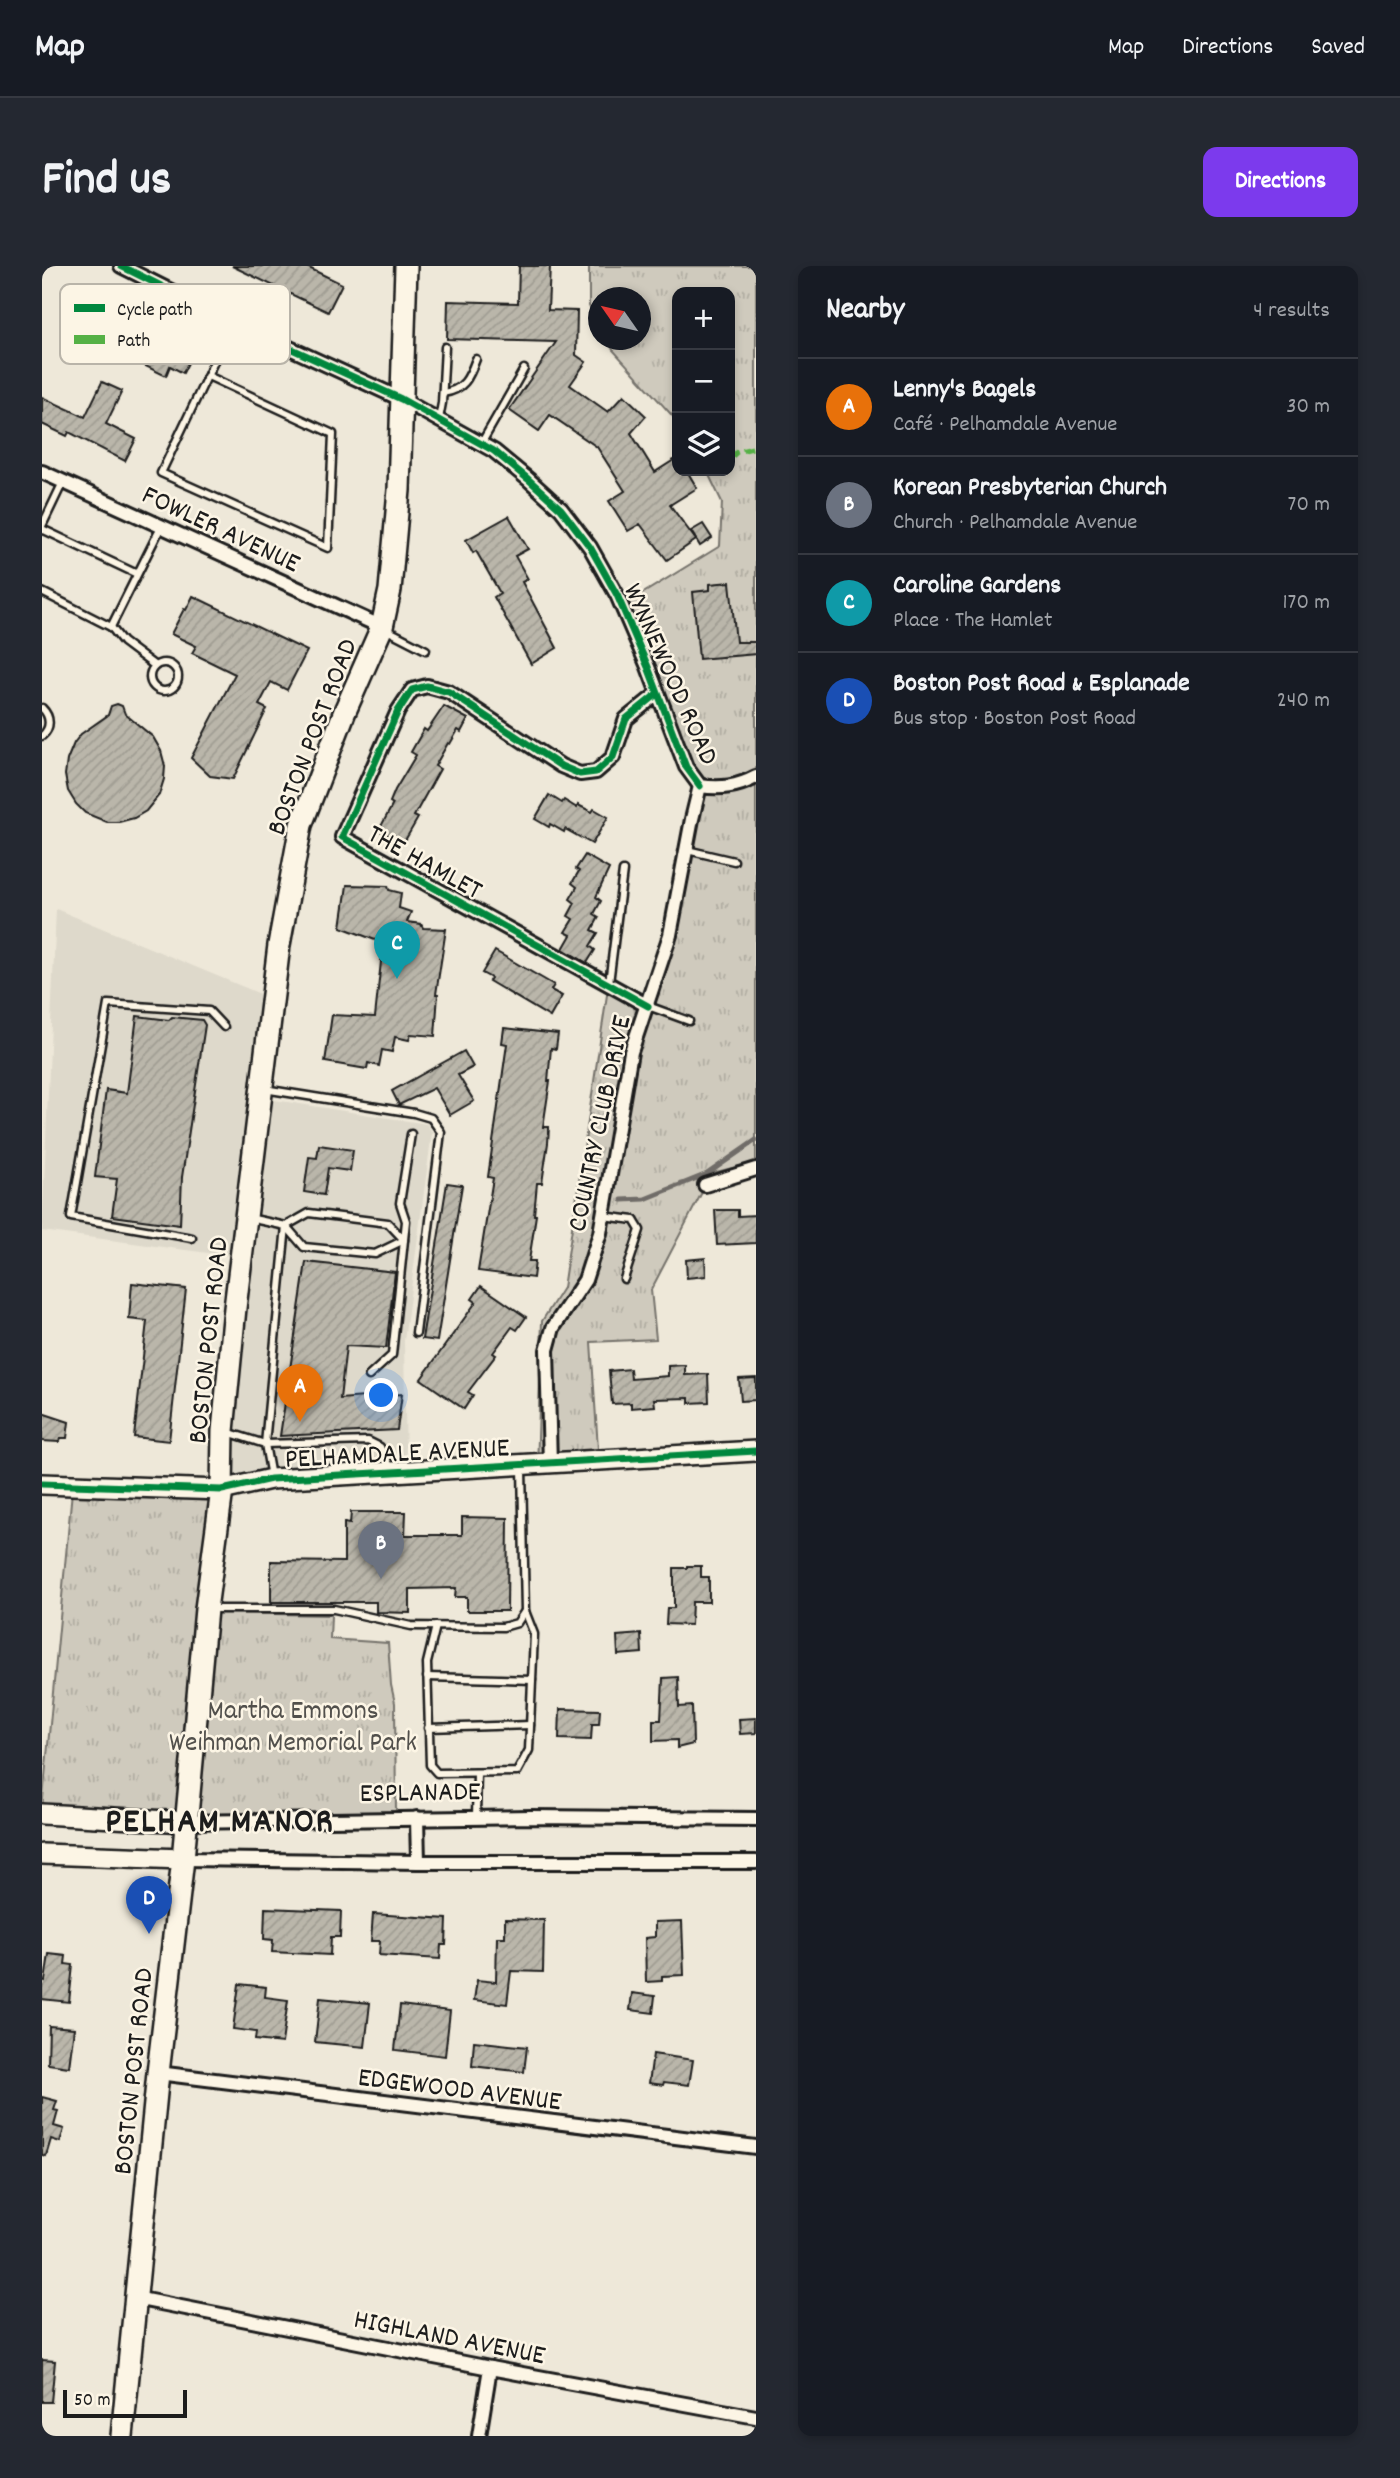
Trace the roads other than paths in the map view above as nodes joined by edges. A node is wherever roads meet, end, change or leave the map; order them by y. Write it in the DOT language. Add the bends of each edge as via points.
graph roads {
  1 [pos="121,266"];
  2 [pos="406,266"];
  3 [pos="157,284"];
  4 [pos="444,347"];
  5 [pos="290,348"];
  6 [pos="476,359"];
  7 [pos="214,364"];
  8 [pos="524,369"];
  9 [pos="208,376"];
  10 [pos="443,393"];
  11 [pos="401,399"];
  12 [pos="438,421"];
  13 [pos="481,444"];
  14 [pos="42,472"];
  15 [pos="63,482"];
  16 [pos="42,527"];
  17 [pos="161,527"];
  18 [pos="137,574"];
  19 [pos="42,592"];
  20 [pos="111,626"];
  21 [pos="382,627"];
  22 [pos="426,650"];
  23 [pos="155,666"];
  24 [pos="657,694"];
  25 [pos="42,708"];
  26 [pos="42,736"];
  27 [pos="756,777"];
  28 [pos="700,786"];
  29 [pos="687,850"];
  30 [pos="734,861"];
  31 [pos="623,871"];
  32 [pos="608,985"];
  33 [pos="648,1006"];
  34 [pos="689,1021"];
  35 [pos="224,1027"];
  36 [pos="262,1088"];
  37 [pos="411,1134"];
  38 [pos="756,1169"];
  39 [pos="705,1185"];
  40 [pos="603,1216"];
  41 [pos="247,1217"];
  42 [pos="286,1226"];
  43 [pos="192,1238"];
  44 [pos="404,1240"];
  45 [pos="624,1279"];
  46 [pos="416,1333"];
  47 [pos="369,1376"];
  48 [pos="223,1431"];
  49 [pos="265,1444"];
  50 [pos="756,1451"];
  51 [pos="550,1464"];
  52 [pos="522,1466"];
  53 [pos="392,1472"];
  54 [pos="271,1479"];
  55 [pos="46,1486"];
  56 [pos="222,1490"];
  57 [pos="206,1609"];
  58 [pos="525,1611"];
  59 [pos="436,1626"];
  60 [pos="426,1676"];
  61 [pos="532,1679"];
  62 [pos="530,1725"];
  63 [pos="428,1728"];
  64 [pos="477,1773"];
  65 [pos="42,1814"];
  66 [pos="475,1817"];
  67 [pos="417,1818"];
  68 [pos="756,1819"];
  69 [pos="187,1822"];
  70 [pos="42,1854"];
  71 [pos="183,1859"];
  72 [pos="418,1862"];
  73 [pos="756,1862"];
  74 [pos="158,2073"];
  75 [pos="756,2147"];
  76 [pos="135,2298"];
  77 [pos="490,2368"];
  78 [pos="756,2417"];
  79 [pos="122,2436"];
  80 [pos="479,2436"];
  1 -- 3 [label="street, WYNNEWOOD ROAD"];
  2 -- 11 [label="main road, BOSTON POST ROAD"];
  4 -- 10 [label="lane"];
  5 -- 11 [label="street, WYNNEWOOD ROAD"];
  6 -- 10 [label="lane" via="463,387"];
  7 -- 9 [label="lane"];
  8 -- 13 [label="lane"];
  9 -- 9 [label="lane" via="161,473 328,548 333,434"];
  10 -- 12 [label="lane"];
  11 -- 12 [label="street, WYNNEWOOD ROAD"];
  11 -- 21 [label="main road, BOSTON POST ROAD" via="398,503"];
  12 -- 13 [label="street, WYNNEWOOD ROAD"];
  13 -- 24 [label="street, WYNNEWOOD ROAD" via="561,509 590,547 617,595"];
  14 -- 15 [label="street, FOWLER AVENUE"];
  15 -- 16 [label="lane"];
  15 -- 17 [label="street, FOWLER AVENUE"];
  16 -- 18 [label="lane"];
  17 -- 18 [label="lane"];
  17 -- 21 [label="street, FOWLER AVENUE"];
  18 -- 20 [label="lane"];
  19 -- 20 [label="lane"];
  20 -- 23 [label="lane" via="123,642"];
  21 -- 22 [label="lane"];
  21 -- 36 [label="main road, BOSTON POST ROAD" via="301,825 279,945"];
  23 -- 23 [label="lane" via="150,680 155,688 173,689 178,681 176,668 164,663"];
  24 -- 28 [label="street, WYNNEWOOD ROAD" via="686,767"];
  24 -- 32 [label="street, THE HAMLET" via="626,719 613,757 596,772 579,774 449,692 427,686 412,690 398,711 342,837"];
  25 -- 26 [label="lane" via="49,723"];
  27 -- 28 [label="street" via="721,789"];
  28 -- 29 [label="street, COUNTRY CLUB DRIVE"];
  29 -- 30 [label="lane"];
  29 -- 33 [label="street, COUNTRY CLUB DRIVE" via="670,935"];
  31 -- 32 [label="lane"];
  32 -- 33 [label="street, THE HAMLET"];
  33 -- 34 [label="lane"];
  33 -- 40 [label="street, COUNTRY CLUB DRIVE" via="631,1052"];
  35 -- 43 [label="lane" via="209,1012 108,1004 71,1217"];
  36 -- 41 [label="main road, BOSTON POST ROAD"];
  36 -- 46 [label="lane" via="414,1113 431,1118 441,1132"];
  37 -- 44 [label="lane" via="400,1203 406,1221"];
  38 -- 39 [label="street"];
  40 -- 45 [label="lane" via="634,1220 640,1230"];
  40 -- 51 [label="street, COUNTRY CLUB DRIVE" via="586,1280 554,1328 547,1350"];
  41 -- 42 [label="lane"];
  41 -- 48 [label="main road, BOSTON POST ROAD"];
  42 -- 44 [label="lane" via="309,1213 388,1223"];
  42 -- 44 [label="lane" via="304,1247 375,1254"];
  42 -- 49 [label="lane"];
  44 -- 47 [label="lane" via="392,1354"];
  48 -- 49 [label="lane"];
  48 -- 56 [label="main road, BOSTON POST ROAD"];
  49 -- 53 [label="lane" via="368,1441 380,1447"];
  49 -- 54 [label="lane"];
  50 -- 51 [label="street, PELHAMDALE AVENUE"];
  51 -- 52 [label="street, PELHAMDALE AVENUE"];
  52 -- 53 [label="street, PELHAMDALE AVENUE"];
  52 -- 58 [label="lane"];
  53 -- 54 [label="street, PELHAMDALE AVENUE"];
  54 -- 56 [label="street, PELHAMDALE AVENUE"];
  55 -- 56 [label="street, PELHAMDALE AVENUE"];
  56 -- 57 [label="main road, BOSTON POST ROAD"];
  57 -- 59 [label="lane" via="334,1609 411,1626"];
  57 -- 69 [label="main road, BOSTON POST ROAD"];
  58 -- 59 [label="lane" via="517,1623 503,1627"];
  58 -- 61 [label="lane" via="534,1634"];
  59 -- 60 [label="lane"];
  60 -- 61 [label="lane"];
  60 -- 63 [label="lane"];
  61 -- 62 [label="lane"];
  62 -- 63 [label="lane"];
  62 -- 64 [label="lane" via="529,1750 517,1772"];
  63 -- 64 [label="lane" via="430,1765 436,1773"];
  64 -- 66 [label="lane"];
  65 -- 69 [label="street, ESPLANADE"];
  66 -- 67 [label="street, ESPLANADE"];
  66 -- 68 [label="street, ESPLANADE"];
  67 -- 69 [label="street, ESPLANADE"];
  67 -- 72 [label="street"];
  69 -- 71 [label="main road, BOSTON POST ROAD"];
  70 -- 71 [label="street"];
  71 -- 72 [label="street"];
  71 -- 74 [label="main road, BOSTON POST ROAD"];
  72 -- 73 [label="street"];
  74 -- 75 [label="street, EDGEWOOD AVENUE"];
  74 -- 76 [label="main road, BOSTON POST ROAD"];
  76 -- 77 [label="street, HIGHLAND AVENUE"];
  76 -- 79 [label="main road, BOSTON POST ROAD"];
  77 -- 78 [label="street, HIGHLAND AVENUE"];
  77 -- 80 [label="street"];
}
